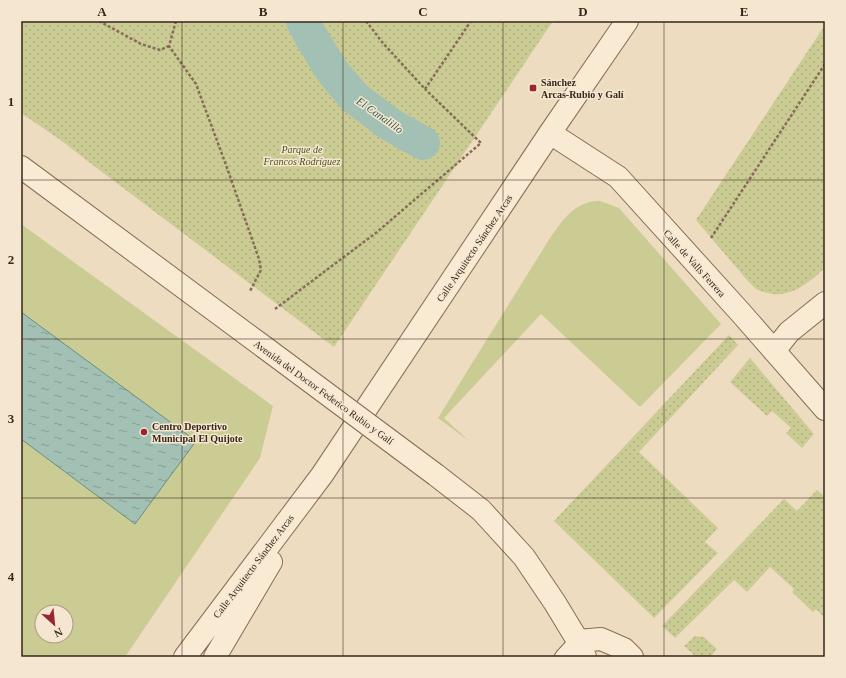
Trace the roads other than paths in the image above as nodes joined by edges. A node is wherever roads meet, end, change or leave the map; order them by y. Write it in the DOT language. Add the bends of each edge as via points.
graph roads {
  1 [pos="627,21"];
  2 [pos="550,133"];
  3 [pos="21,167"];
  4 [pos="825,303"];
  5 [pos="774,351"];
  6 [pos="825,409"];
  7 [pos="322,475"];
  8 [pos="575,652"];
  9 [pos="185,657"];
  10 [pos="215,657"];
  11 [pos="632,657"];
  1 -- 2 [label="street, Calle Arquitecto Sánchez Arcas"];
  2 -- 5 [label="street, Calle de Valls Ferrera" via="618,178"];
  2 -- 7 [label="street, Calle Arquitecto Sánchez Arcas"];
  3 -- 8 [label="street, Avenida del Doctor Federico Rubio y Galí, bridge" via="481,510 524,557 556,603"];
  4 -- 5 [label="street" via="789,332"];
  5 -- 6 [label="street, Calle de Valls Ferrera"];
  7 -- 9 [label="street, Calle Arquitecto Sánchez Arcas"];
  7 -- 10 [label="street, Calle Arquitecto Sánchez Arcas"];
  8 -- 11 [label="street" via="601,639 624,649"];
}
